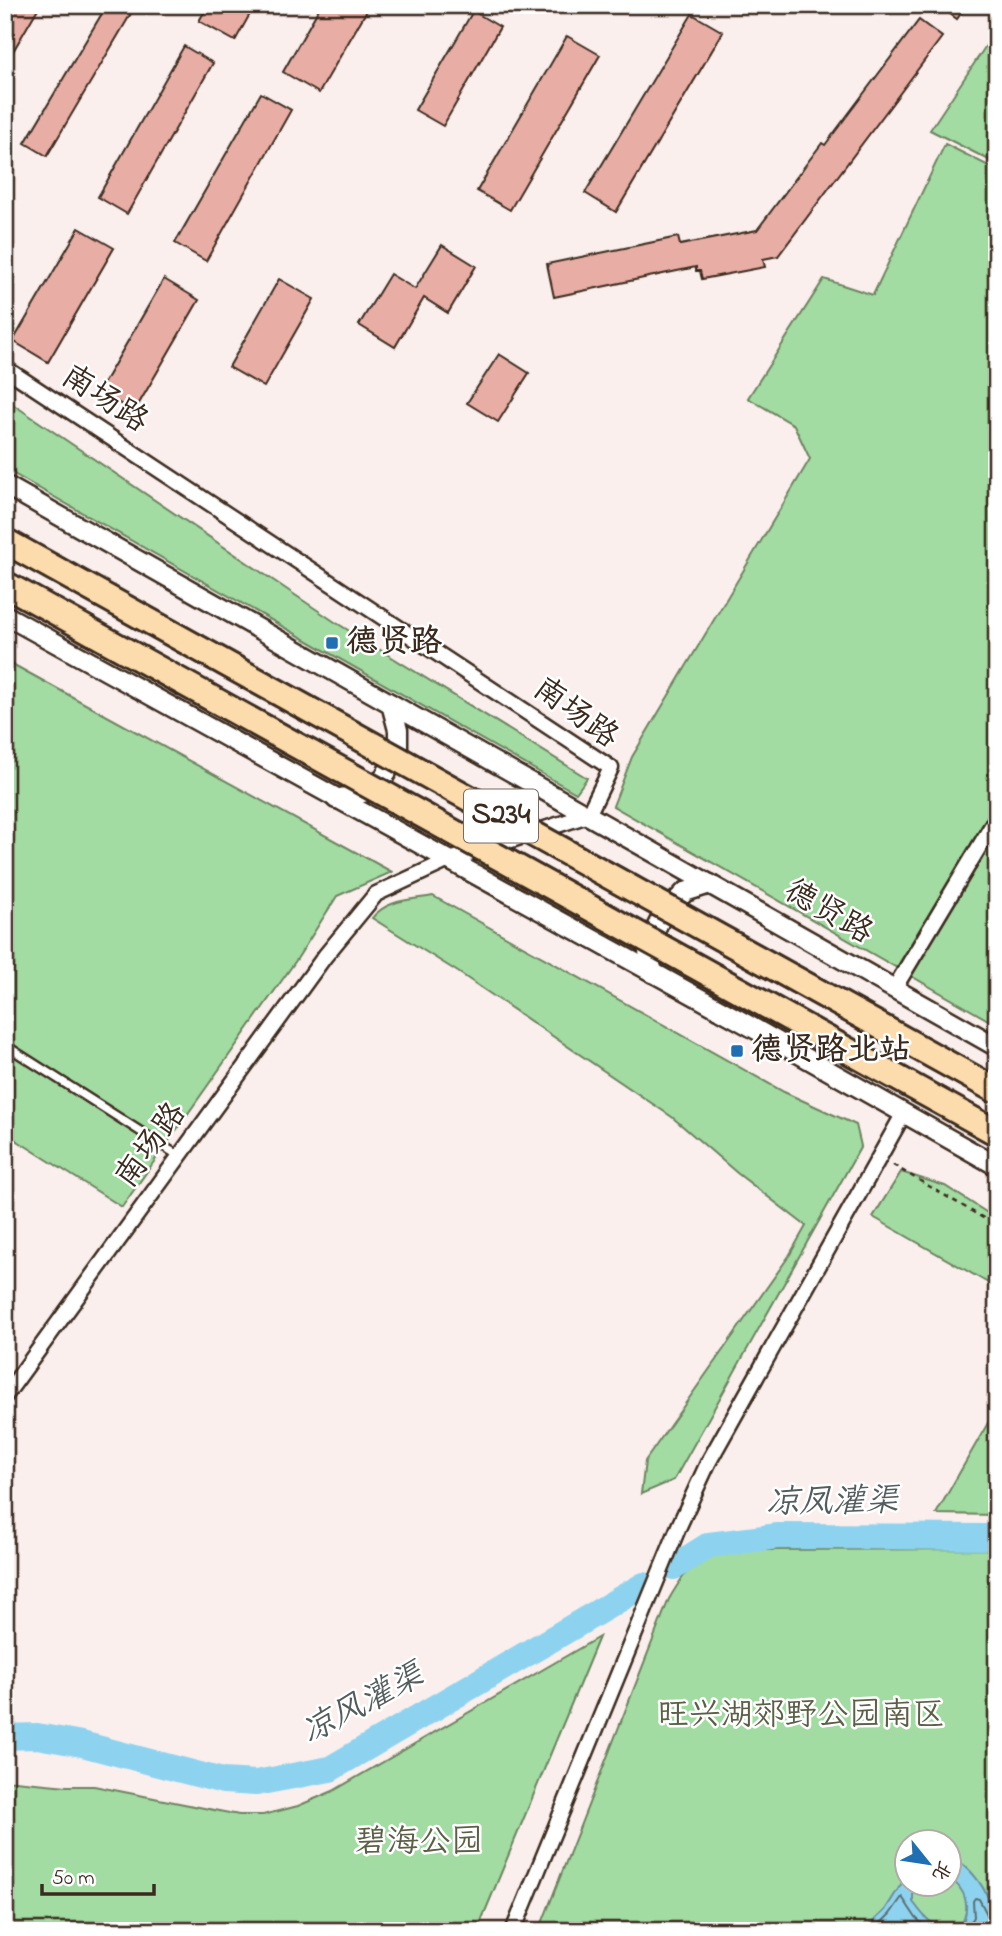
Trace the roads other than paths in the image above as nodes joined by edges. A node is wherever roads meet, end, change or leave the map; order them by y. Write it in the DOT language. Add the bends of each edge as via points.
graph roads {
  1 [pos="5,368"];
  2 [pos="5,485"];
  3 [pos="5,541"];
  4 [pos="5,584"];
  5 [pos="5,615"];
  6 [pos="391,704"];
  7 [pos="336,799"];
  8 [pos="588,815"];
  9 [pos="997,817"];
  10 [pos="447,861"];
  11 [pos="710,884"];
  12 [pos="653,973"];
  13 [pos="894,989"];
  14 [pos="5,1045"];
  15 [pos="997,1047"];
  16 [pos="997,1091"];
  17 [pos="904,1113"];
  18 [pos="997,1133"];
  19 [pos="179,1156"];
  20 [pos="997,1166"];
  21 [pos="5,1396"];
  22 [pos="513,1931"];
  1 -- 8 [label="street, 南场路" via="611,768"];
  2 -- 6 [label="street, 德贤路"];
  3 -- 16 [label="highway, S234, bridge"];
  4 -- 18 [label="highway, S234, bridge"];
  5 -- 7 [label="street"];
  6 -- 7 [label="street" via="398,753 384,777 363,793"];
  6 -- 8 [label="street, 德贤路"];
  7 -- 10 [label="street"];
  8 -- 10 [label="street, 南场路"];
  8 -- 11 [label="street, 德贤路"];
  9 -- 13 [label="street"];
  10 -- 12 [label="street"];
  10 -- 19 [label="street, 南场路" via="376,894 325,956"];
  11 -- 12 [label="street" via="685,892 662,915 647,947"];
  11 -- 13 [label="street, 德贤路"];
  12 -- 17 [label="street"];
  13 -- 15 [label="street, 德贤路"];
  14 -- 19 [label="lane"];
  17 -- 20 [label="street"];
  17 -- 22 [label="street" via="708,1463"];
  19 -- 21 [label="street, 南场路"];
}
